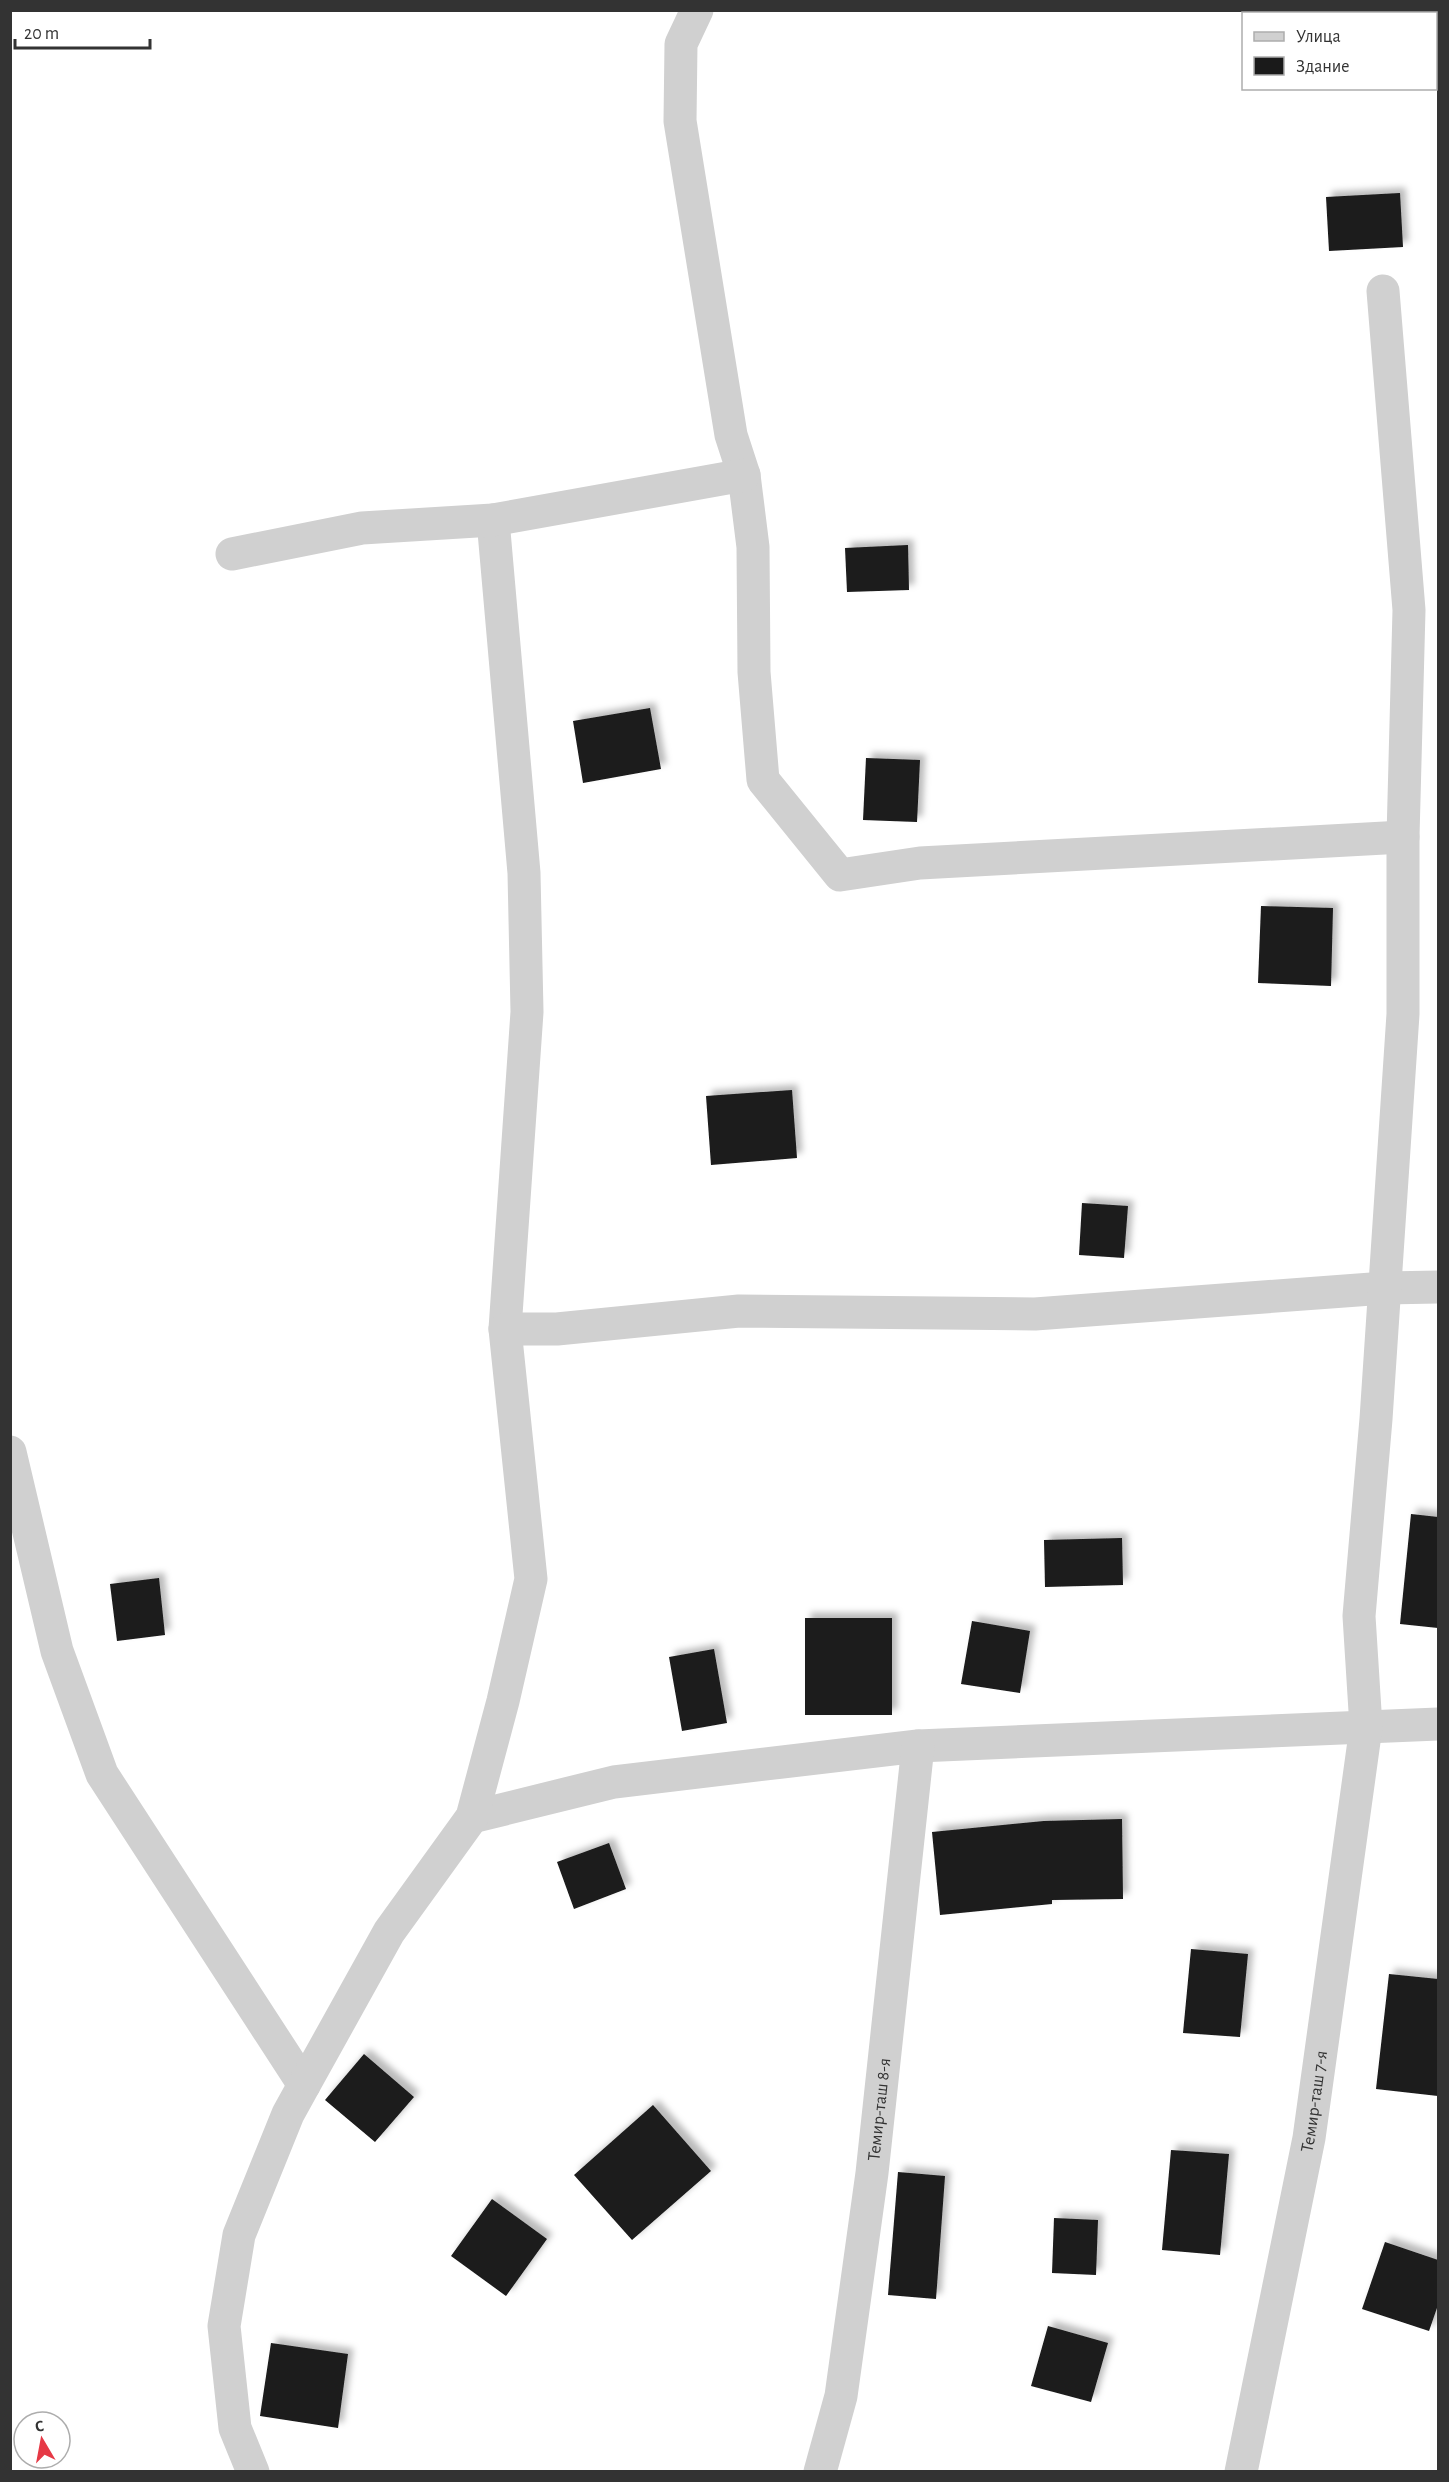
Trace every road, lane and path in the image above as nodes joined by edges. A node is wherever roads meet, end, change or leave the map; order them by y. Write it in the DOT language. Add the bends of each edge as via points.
graph roads {
  1 [pos="697,10"];
  2 [pos="1383,291"];
  3 [pos="744,475"];
  4 [pos="493,520"];
  5 [pos="232,554"];
  6 [pos="1403,837"];
  7 [pos="1438,1287"];
  8 [pos="1385,1288"];
  9 [pos="505,1329"];
  10 [pos="10,1452"];
  11 [pos="1438,1724"];
  12 [pos="1366,1727"];
  13 [pos="918,1746"];
  14 [pos="472,1817"];
  15 [pos="304,2085"];
  16 [pos="252,2472"];
  17 [pos="820,2472"];
  18 [pos="1241,2472"];
  1 -- 3 [label="street" via="681,45 680,121 731,435"];
  2 -- 6 [label="street, Темир-таш 7-я" via="1409,610"];
  3 -- 4 [label="street"];
  3 -- 6 [label="street" via="753,547 754,672 763,780 840,875 920,863"];
  4 -- 5 [label="street" via="362,528"];
  4 -- 9 [label="street" via="525,873 526,1012"];
  6 -- 8 [label="street, Темир-таш 7-я" via="1403,1014"];
  7 -- 8 [label="street"];
  8 -- 9 [label="street" via="1035,1314 739,1311 557,1329"];
  8 -- 12 [label="street, Темир-таш 7-я" via="1359,1616"];
  9 -- 14 [label="street" via="531,1579"];
  10 -- 15 [label="street" via="57,1651 102,1774"];
  11 -- 12 [label="street"];
  12 -- 13 [label="street"];
  12 -- 18 [label="street, Темир-таш 7-я" via="1309,2138"];
  13 -- 14 [label="street" via="614,1782"];
  13 -- 17 [label="street, Темир-таш 8-я" via="869,2196 841,2396"];
  14 -- 15 [label="street" via="389,1932"];
  15 -- 16 [label="street" via="288,2114 239,2235 224,2326 235,2428"];
}
